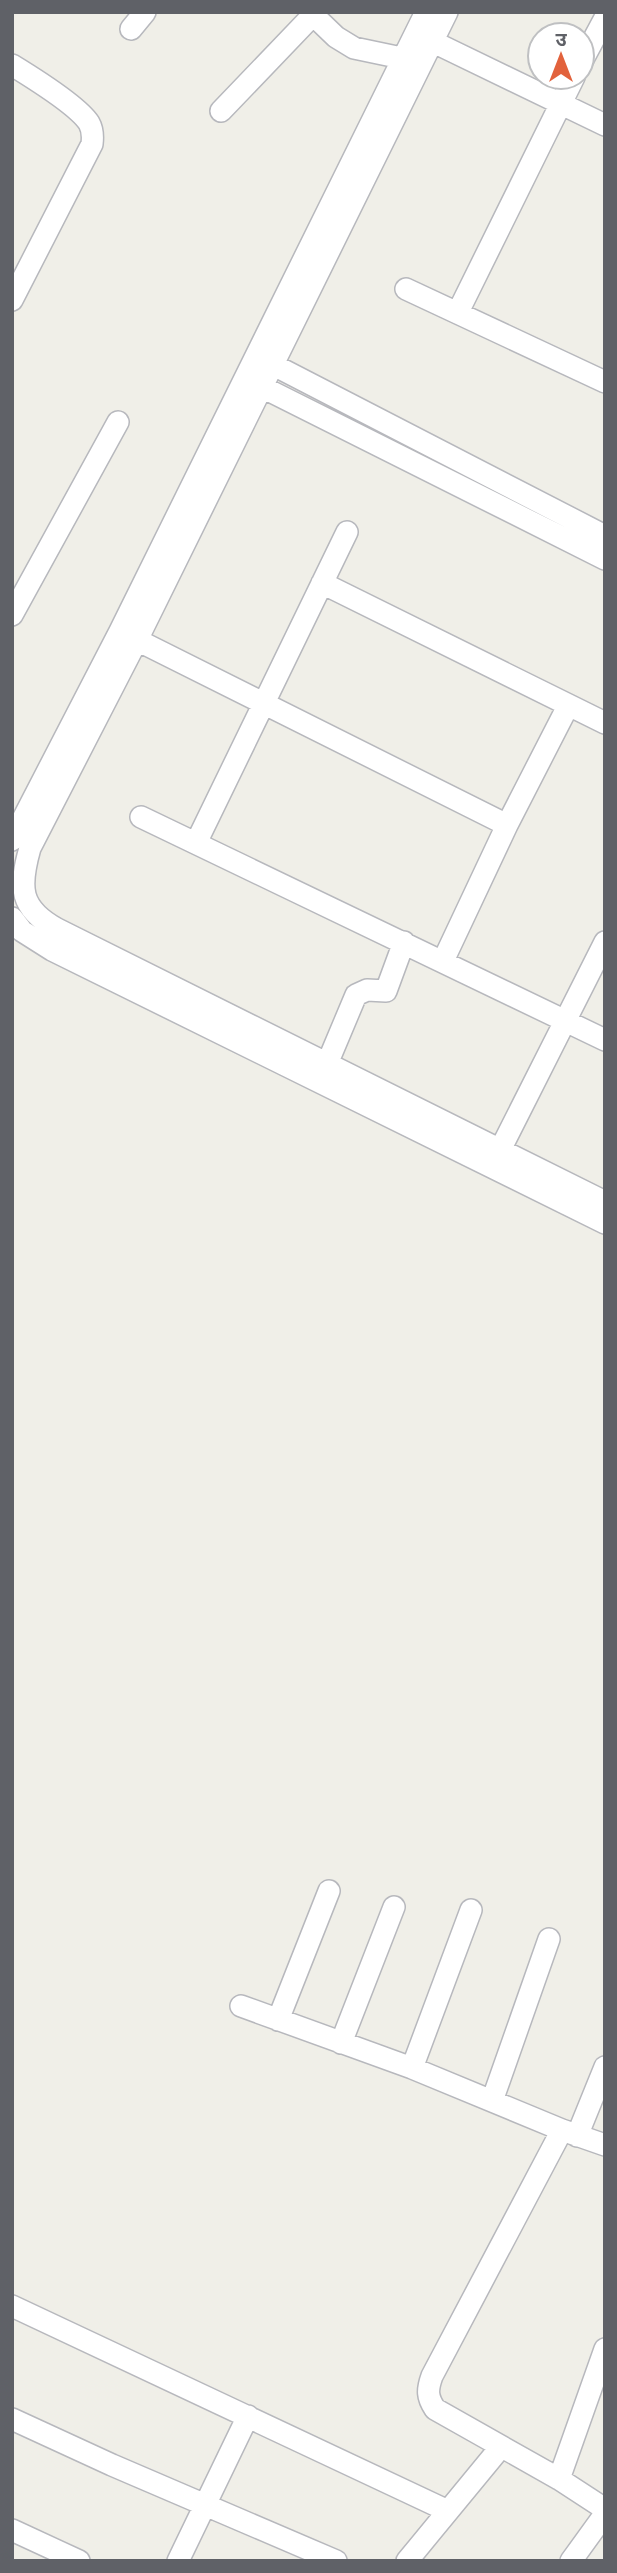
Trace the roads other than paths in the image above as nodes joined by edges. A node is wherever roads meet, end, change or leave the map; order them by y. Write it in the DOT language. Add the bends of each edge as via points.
graph roads {
  1 [pos="145,12"];
  2 [pos="426,12"];
  3 [pos="447,12"];
  4 [pos="311,14"];
  5 [pos="605,18"];
  6 [pos="131,29"];
  7 [pos="596,35"];
  8 [pos="424,38"];
  9 [pos="413,60"];
  10 [pos="12,65"];
  11 [pos="567,91"];
  12 [pos="561,103"];
  13 [pos="221,111"];
  14 [pos="605,125"];
  15 [pos="406,289"];
  16 [pos="12,300"];
  17 [pos="458,312"];
  18 [pos="265,361"];
  19 [pos="605,382"];
  20 [pos="254,383"];
  21 [pos="118,422"];
  22 [pos="347,532"];
  23 [pos="605,536"];
  24 [pos="605,559"];
  25 [pos="322,583"];
  26 [pos="12,615"];
  27 [pos="129,636"];
  28 [pos="264,702"];
  29 [pos="568,706"];
  30 [pos="605,723"];
  31 [pos="141,817"];
  32 [pos="507,825"];
  33 [pos="12,840"];
  34 [pos="196,843"];
  35 [pos="17,913"];
  36 [pos="404,942"];
  37 [pos="605,942"];
  38 [pos="443,961"];
  39 [pos="565,1019"];
  40 [pos="605,1040"];
  41 [pos="327,1064"];
  42 [pos="496,1159"];
  43 [pos="605,1202"];
  44 [pos="605,1223"];
  45 [pos="329,1891"];
  46 [pos="394,1907"];
  47 [pos="471,1910"];
  48 [pos="549,1939"];
  49 [pos="241,2006"];
  50 [pos="278,2020"];
  51 [pos="341,2043"];
  52 [pos="605,2067"];
  53 [pos="412,2068"];
  54 [pos="492,2101"];
  55 [pos="570,2133"];
  56 [pos="605,2145"];
  57 [pos="12,2306"];
  58 [pos="605,2349"];
  59 [pos="248,2416"];
  60 [pos="12,2419"];
  61 [pos="500,2448"];
  62 [pos="559,2479"];
  63 [pos="205,2505"];
  64 [pos="448,2511"];
  65 [pos="605,2511"];
  66 [pos="12,2530"];
  67 [pos="79,2561"];
  68 [pos="178,2561"];
  69 [pos="336,2561"];
  70 [pos="407,2561"];
  71 [pos="571,2561"];
  1 -- 6 [label="street"];
  2 -- 8 [label="street"];
  3 -- 8 [label="street"];
  4 -- 9 [label="street" via="354,48"];
  4 -- 13 [label="street"];
  5 -- 7 [label="street"];
  8 -- 9 [label="street"];
  8 -- 12 [label="street"];
  9 -- 18 [label="street"];
  10 -- 16 [label="street" via="88,120 93,133 92,144"];
  11 -- 12 [label="street"];
  12 -- 14 [label="street"];
  12 -- 17 [label="street"];
  15 -- 17 [label="street"];
  17 -- 19 [label="street"];
  18 -- 20 [label="street"];
  18 -- 23 [label="street"];
  20 -- 24 [label="street"];
  20 -- 27 [label="street"];
  21 -- 26 [label="street"];
  22 -- 25 [label="street"];
  25 -- 28 [label="street"];
  25 -- 29 [label="street"];
  27 -- 28 [label="street"];
  27 -- 33 [label="street"];
  27 -- 35 [label="street" via="30,848"];
  28 -- 32 [label="street"];
  28 -- 34 [label="street"];
  29 -- 30 [label="street"];
  29 -- 32 [label="street"];
  31 -- 34 [label="street"];
  32 -- 38 [label="street"];
  34 -- 36 [label="street"];
  35 -- 41 [label="street" via="39,919"];
  35 -- 42 [label="street" via="22,931 44,946"];
  36 -- 38 [label="street"];
  36 -- 41 [label="street" via="386,991 366,990 356,995"];
  37 -- 39 [label="street"];
  38 -- 39 [label="street"];
  39 -- 40 [label="street"];
  39 -- 42 [label="street"];
  41 -- 42 [label="street"];
  42 -- 43 [label="street"];
  42 -- 44 [label="street"];
  45 -- 50 [label="street"];
  46 -- 51 [label="street"];
  47 -- 53 [label="street"];
  48 -- 54 [label="street"];
  49 -- 50 [label="street"];
  50 -- 51 [label="street"];
  51 -- 53 [label="street"];
  52 -- 55 [label="street"];
  53 -- 54 [label="street"];
  54 -- 55 [label="street"];
  55 -- 56 [label="street"];
  55 -- 61 [label="street" via="428,2389 435,2409"];
  57 -- 59 [label="street"];
  58 -- 62 [label="street"];
  59 -- 63 [label="street"];
  59 -- 64 [label="street"];
  60 -- 63 [label="street"];
  61 -- 62 [label="street"];
  61 -- 64 [label="street"];
  62 -- 65 [label="street"];
  63 -- 68 [label="street"];
  63 -- 69 [label="street"];
  64 -- 70 [label="street"];
  65 -- 71 [label="street"];
  66 -- 67 [label="street"];
}
